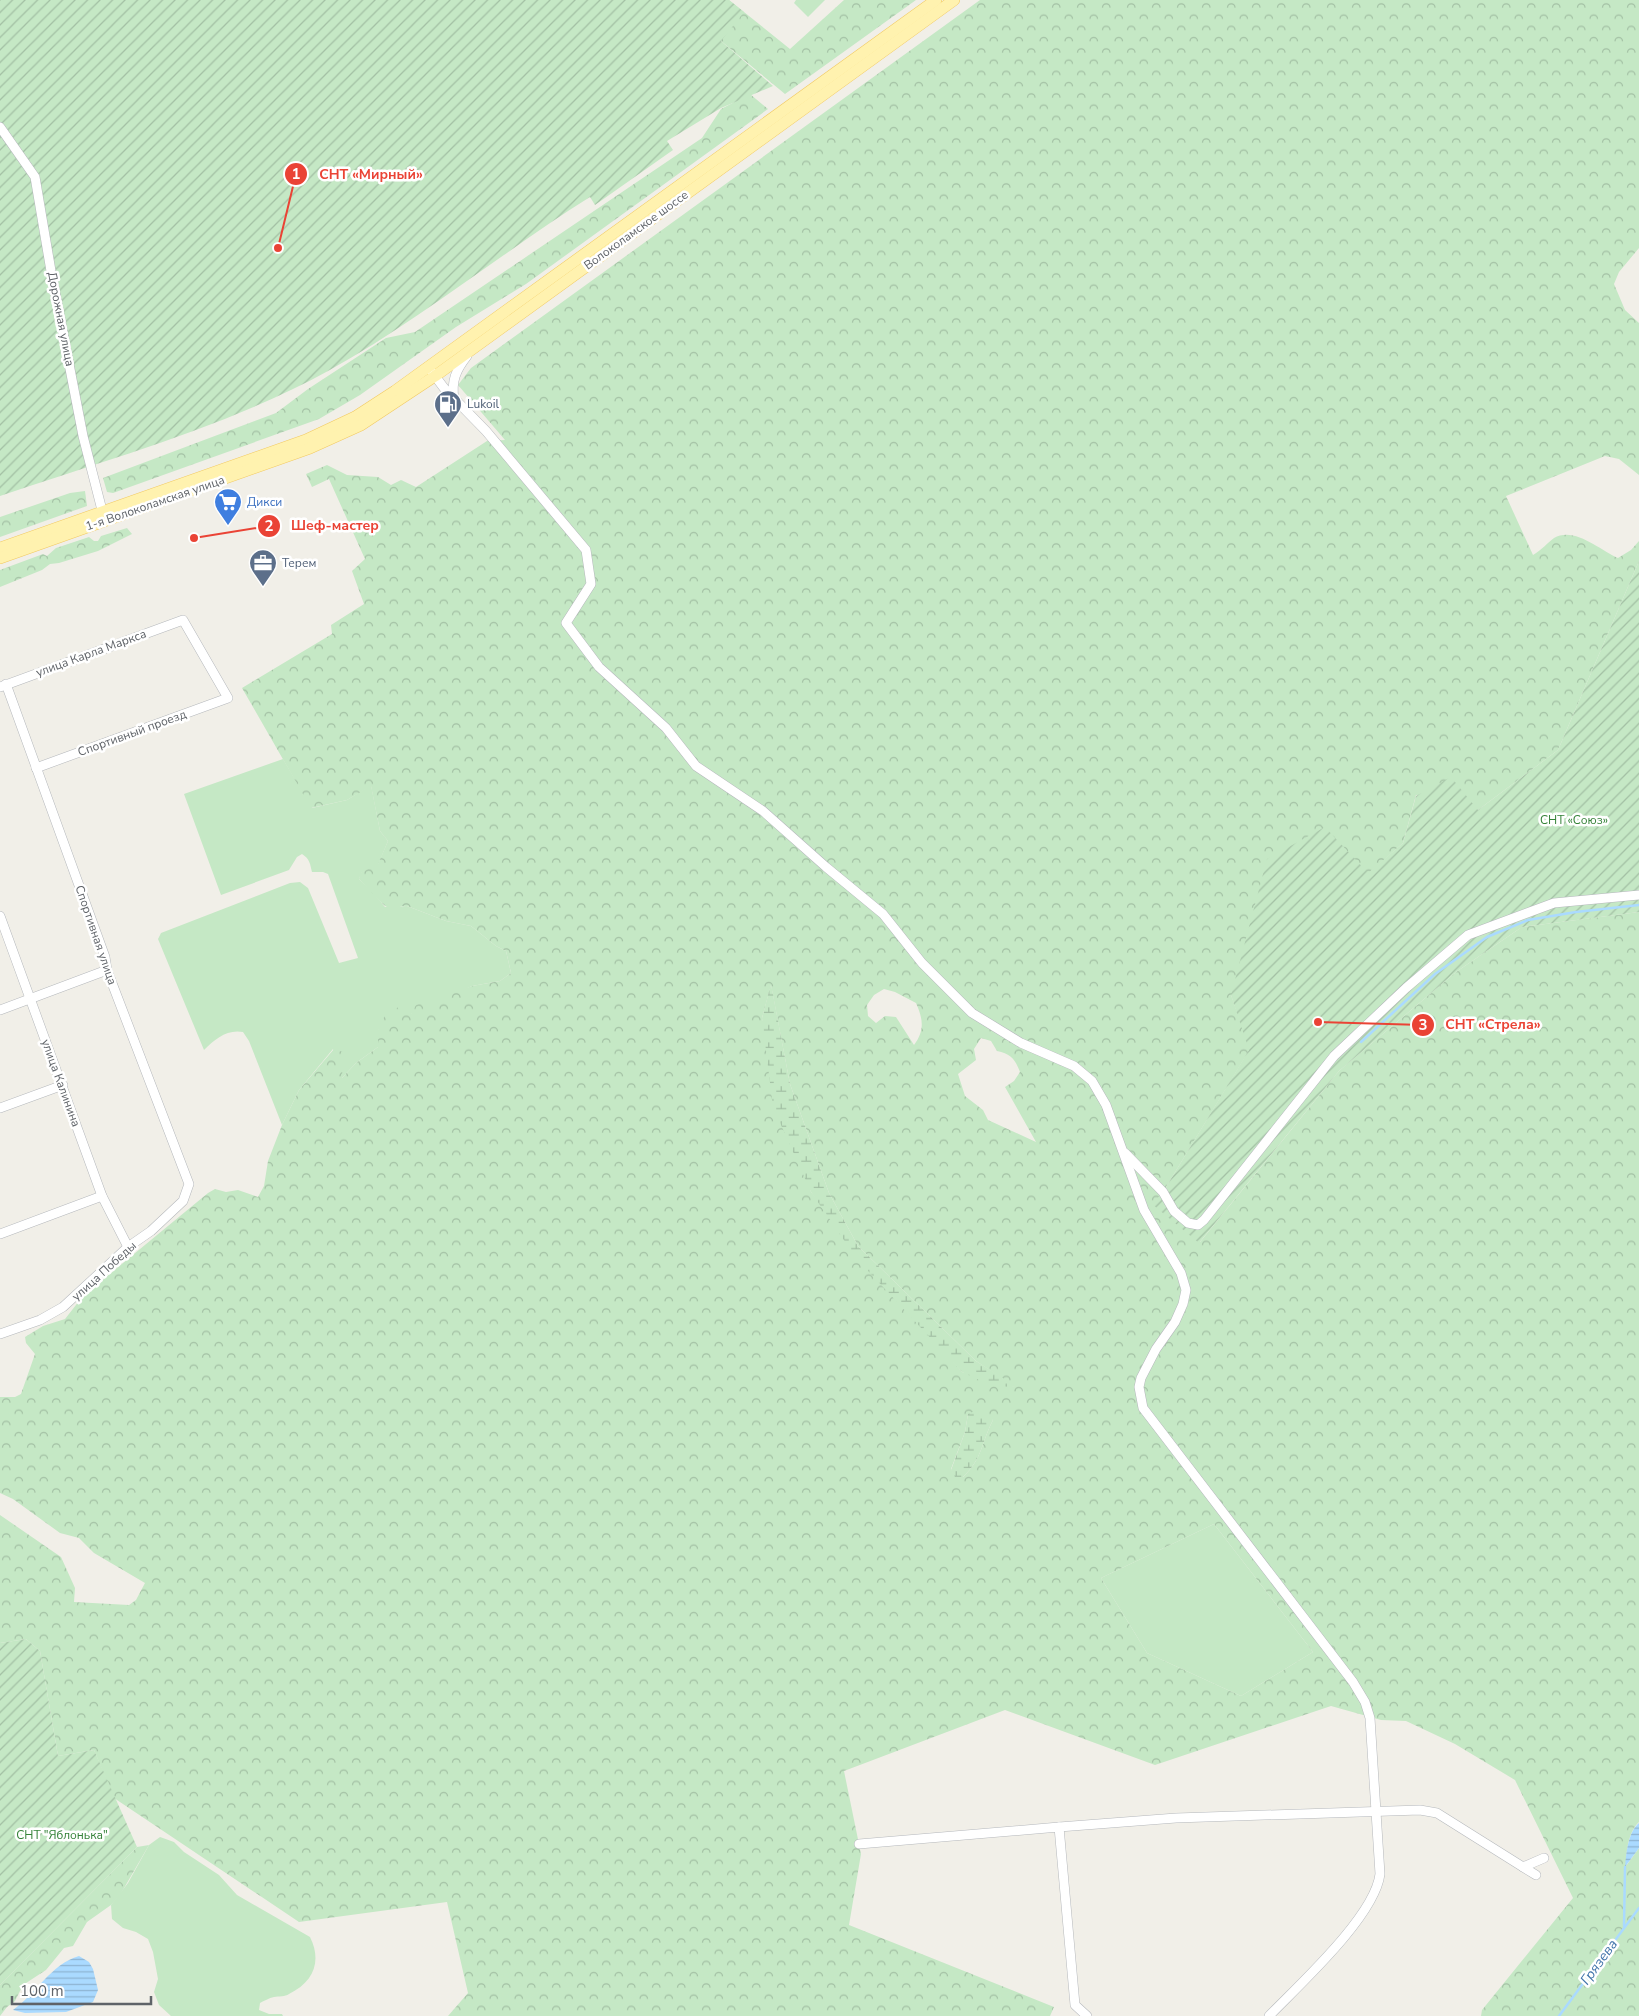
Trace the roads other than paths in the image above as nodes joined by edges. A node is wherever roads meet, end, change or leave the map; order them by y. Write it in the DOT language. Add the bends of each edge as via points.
graph roads {
  1 [pos="936,0"];
  2 [pos="954,0"];
  3 [pos="0,126"];
  4 [pos="471,350"];
  5 [pos="432,371"];
  6 [pos="454,399"];
  7 [pos="308,444"];
  8 [pos="103,516"];
  9 [pos="0,548"];
  10 [pos="0,558"];
  11 [pos="3,686"];
  12 [pos="228,698"];
  13 [pos="36,768"];
  14 [pos="1639,895"];
  15 [pos="0,916"];
  16 [pos="107,970"];
  17 [pos="30,999"];
  18 [pos="0,1010"];
  19 [pos="63,1085"];
  20 [pos="0,1108"];
  21 [pos="1123,1151"];
  22 [pos="189,1184"];
  23 [pos="102,1196"];
  24 [pos="0,1234"];
  25 [pos="128,1248"];
  26 [pos="0,1334"];
  27 [pos="1375,1810"];
  28 [pos="1059,1827"];
  29 [pos="859,1844"];
  30 [pos="1544,1858"];
  31 [pos="1523,1867"];
  32 [pos="1536,1875"];
  33 [pos="1087,2016"];
  34 [pos="1269,2016"];
  1 -- 5 [label="main road, Волоколамское шоссе"];
  2 -- 4 [label="main road, Волоколамское шоссе"];
  3 -- 8 [label="street, Дорожная улица" via="35,177 82,436"];
  4 -- 5 [label="main road, Волоколамское шоссе"];
  4 -- 6 [label="street" via="453,378"];
  5 -- 6 [label="street"];
  5 -- 7 [label="main road, Волоколамское шоссе"];
  6 -- 21 [label="street" via="486,431 586,550 591,584 566,623 599,666 666,728 696,766 763,811 883,914 922,963 972,1013 1021,1042 1074,1066 1092,1081 1106,1105"];
  7 -- 8 [label="main road, 1-я Волоколамская улица"];
  8 -- 9 [label="main road, 1-я Волоколамская улица"];
  8 -- 10 [label="main road, 1-я Волоколамская улица"];
  11 -- 12 [label="street, улица Карла Маркса" via="183,620"];
  11 -- 13 [label="street, Спортивная улица"];
  12 -- 13 [label="street, Спортивный проезд"];
  13 -- 16 [label="street, Спортивная улица"];
  14 -- 21 [label="street" via="1554,903 1468,935 1334,1056 1198,1224 1188,1223 1174,1211 1163,1192"];
  15 -- 17 [label="street, улица Калинина"];
  16 -- 17 [label="street"];
  16 -- 22 [label="street, Спортивная улица"];
  17 -- 18 [label="street"];
  17 -- 19 [label="street, улица Калинина"];
  19 -- 20 [label="street"];
  19 -- 23 [label="street, улица Калинина"];
  21 -- 27 [label="street" via="1144,1210 1181,1273 1186,1290 1175,1322 1156,1348 1141,1378 1139,1387 1143,1408 1365,1702 1370,1718"];
  22 -- 25 [label="street, улица Победы" via="183,1201"];
  23 -- 24 [label="street"];
  23 -- 25 [label="street, улица Калинина"];
  25 -- 26 [label="street, улица Победы" via="63,1307 40,1320"];
  27 -- 28 [label="street" via="1176,1818"];
  27 -- 31 [label="street" via="1437,1813"];
  27 -- 34 [label="street" via="1380,1874 1375,1895 1322,1962"];
  28 -- 29 [label="street"];
  28 -- 33 [label="street" via="1075,2005"];
  30 -- 31 [label="street"];
  31 -- 32 [label="street"];
}
